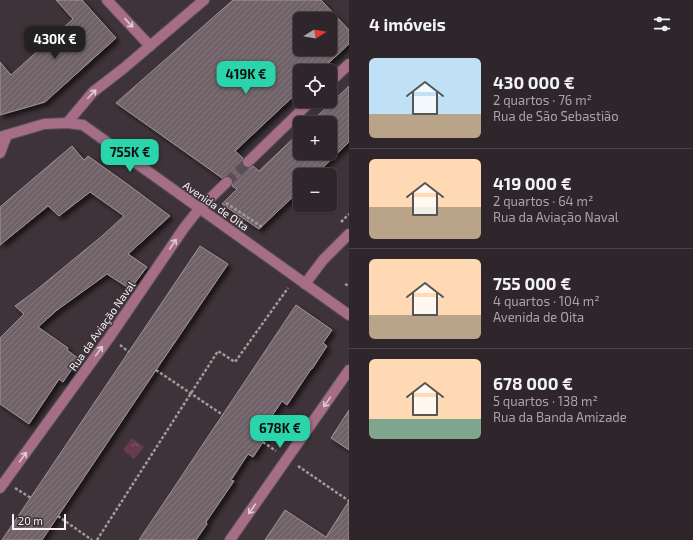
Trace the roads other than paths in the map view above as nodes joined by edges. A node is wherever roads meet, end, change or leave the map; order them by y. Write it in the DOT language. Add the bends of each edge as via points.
graph roads {
  1 [pos="107,0"];
  2 [pos="204,0"];
  3 [pos="150,46"];
  4 [pos="349,64"];
  5 [pos="337,75"];
  6 [pos="304,108"];
  7 [pos="67,123"];
  8 [pos="4,136"];
  9 [pos="0,153"];
  10 [pos="248,162"];
  11 [pos="227,182"];
  12 [pos="199,209"];
  13 [pos="349,234"];
  14 [pos="305,284"];
  15 [pos="349,315"];
  16 [pos="349,370"];
  17 [pos="0,488"];
  18 [pos="230,540"];
  1 -- 3 [label="street, one-way"];
  2 -- 3 [label="street"];
  7 -- 3 [label="street, one-way" via="93,92"];
  4 -- 5 [label="street"];
  6 -- 10 [label="street"];
  7 -- 8 [label="street, Avenida de Oita" via="44,124"];
  7 -- 12 [label="street, Avenida de Oita" via="83,125"];
  8 -- 9 [label="street"];
  11 -- 12 [label="street, Rua da Aviação Naval"];
  12 -- 14 [label="street, Avenida de Oita"];
  17 -- 12 [label="street, Rua da Aviação Naval, one-way"];
  13 -- 14 [label="street" via="323,260"];
  14 -- 15 [label="street, Avenida de Oita"];
  16 -- 18 [label="street, one-way"];
}
